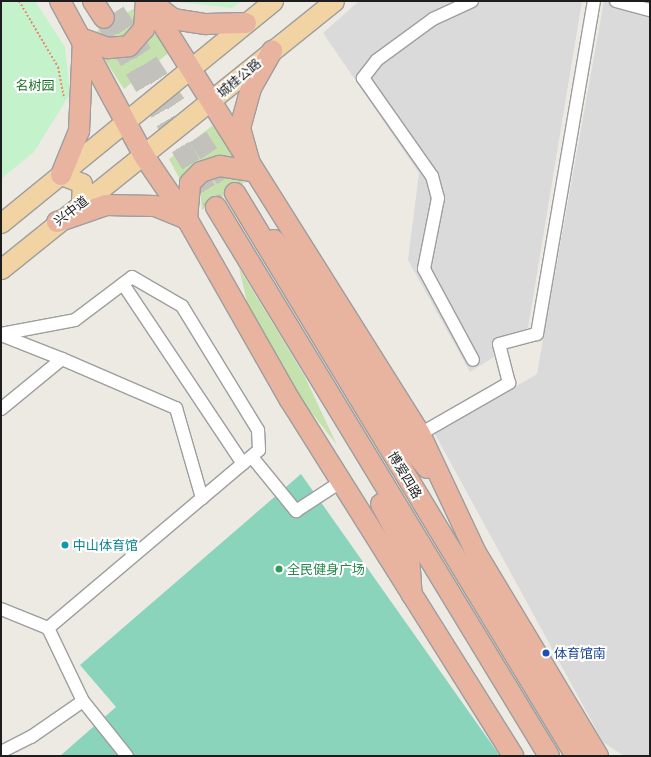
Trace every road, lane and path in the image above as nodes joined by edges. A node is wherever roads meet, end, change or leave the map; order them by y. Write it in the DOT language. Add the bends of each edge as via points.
graph roads {
  1 [pos="19,1"];
  2 [pos="60,1"];
  3 [pos="93,1"];
  4 [pos="148,1"];
  5 [pos="273,1"];
  6 [pos="334,1"];
  7 [pos="472,1"];
  8 [pos="594,1"];
  9 [pos="616,1"];
  10 [pos="109,10"];
  11 [pos="650,10"];
  12 [pos="246,23"];
  13 [pos="83,39"];
  14 [pos="272,51"];
  15 [pos="190,69"];
  16 [pos="65,102"];
  17 [pos="211,102"];
  18 [pos="126,121"];
  19 [pos="144,156"];
  20 [pos="252,171"];
  21 [pos="61,175"];
  22 [pos="235,193"];
  23 [pos="81,202"];
  24 [pos="216,207"];
  25 [pos="187,219"];
  26 [pos="57,222"];
  27 [pos="1,224"];
  28 [pos="260,233"];
  29 [pos="1,269"];
  30 [pos="123,284"];
  31 [pos="1,334"];
  32 [pos="62,359"];
  33 [pos="473,360"];
  34 [pos="1,409"];
  35 [pos="420,434"];
  36 [pos="248,460"];
  37 [pos="372,464"];
  38 [pos="342,481"];
  39 [pos="202,498"];
  40 [pos="476,553"];
  41 [pos="412,597"];
  42 [pos="1,609"];
  43 [pos="48,628"];
  44 [pos="83,701"];
  45 [pos="1,752"];
  46 [pos="128,756"];
  47 [pos="513,756"];
  48 [pos="549,756"];
  49 [pos="576,756"];
  50 [pos="598,756"];
  1 -- 16 [label="path" via="58,67"];
  2 -- 13 [label="highway"];
  3 -- 10 [label="highway"];
  4 -- 12 [label="highway" via="173,19 206,24"];
  4 -- 13 [label="highway" via="144,29 129,46 108,48"];
  4 -- 15 [label="highway"];
  5 -- 12 [label="main road"];
  6 -- 14 [label="main road, 城桂公路"];
  7 -- 33 [label="street" via="433,19 377,60 363,78 432,176 438,198 424,270"];
  8 -- 35 [label="street" via="537,334 499,344 509,382"];
  9 -- 11 [label="street"];
  12 -- 15 [label="main road"];
  13 -- 18 [label="highway"];
  13 -- 21 [label="highway" via="79,131"];
  14 -- 17 [label="main road, 城桂公路"];
  14 -- 20 [label="highway" via="251,88 240,128"];
  15 -- 17 [label="highway"];
  15 -- 18 [label="main road"];
  17 -- 19 [label="main road, 城桂公路"];
  17 -- 20 [label="highway"];
  18 -- 19 [label="highway"];
  18 -- 21 [label="main road"];
  19 -- 23 [label="main road, 兴中道"];
  19 -- 25 [label="highway"];
  20 -- 25 [label="highway" via="220,166 202,172 190,183"];
  20 -- 35 [label="highway" via="329,287"];
  21 -- 23 [label="main road" via="82,183"];
  21 -- 27 [label="main road"];
  22 -- 28 [label="highway, 博爱四路"];
  23 -- 26 [label="main road, 兴中道"];
  24 -- 37 [label="highway, 博爱四路"];
  25 -- 26 [label="highway" via="155,206 106,205"];
  25 -- 38 [label="highway" via="290,400"];
  26 -- 29 [label="main road, 兴中道"];
  28 -- 40 [label="highway" via="274,240 288,254 308,283 383,412 422,459 462,535"];
  28 -- 49 [label="highway, 博爱四路"];
  30 -- 31 [label="street" via="74,320"];
  30 -- 36 [label="street"];
  30 -- 36 [label="street" via="132,277 182,306 258,430 260,450"];
  31 -- 32 [label="street"];
  32 -- 34 [label="street"];
  32 -- 39 [label="street" via="176,408"];
  35 -- 40 [label="highway"];
  36 -- 38 [label="street" via="296,511"];
  36 -- 39 [label="street"];
  37 -- 41 [label="highway" via="374,490 409,556"];
  37 -- 48 [label="highway, 博爱四路"];
  38 -- 41 [label="highway"];
  39 -- 43 [label="street"];
  40 -- 50 [label="highway"];
  41 -- 47 [label="highway"];
  42 -- 43 [label="street"];
  43 -- 44 [label="street"];
  44 -- 45 [label="street" via="31,737"];
  44 -- 46 [label="street"];
}
